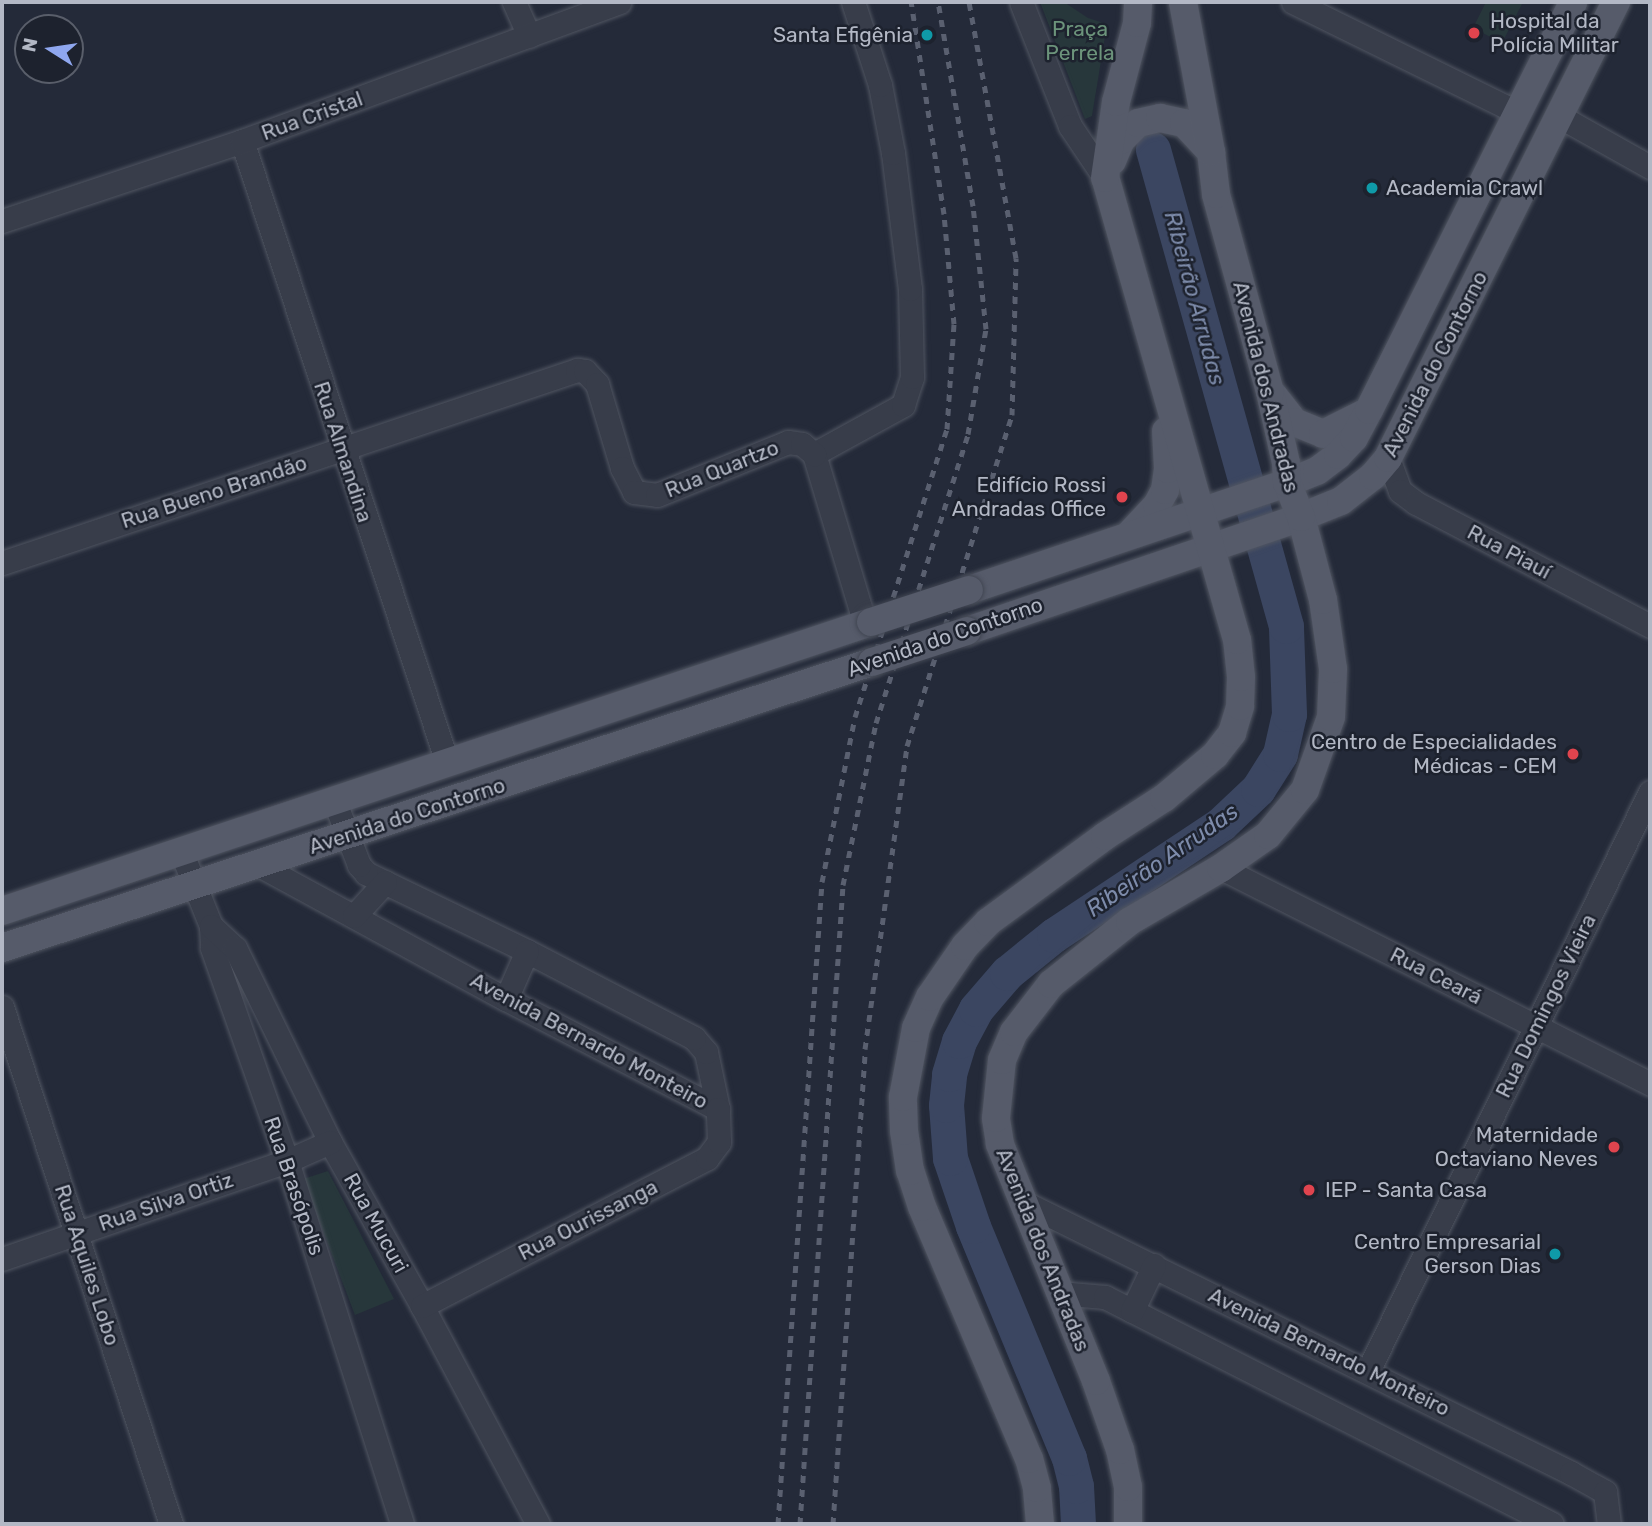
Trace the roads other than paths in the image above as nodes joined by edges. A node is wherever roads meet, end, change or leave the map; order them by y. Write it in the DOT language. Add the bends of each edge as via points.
graph roads {
  1 [pos="514,2"];
  2 [pos="619,2"];
  3 [pos="853,2"];
  4 [pos="1021,2"];
  5 [pos="1138,2"];
  6 [pos="1183,2"];
  7 [pos="1293,2"];
  8 [pos="1573,2"];
  9 [pos="1616,2"];
  10 [pos="529,36"];
  11 [pos="1533,81"];
  12 [pos="1517,113"];
  13 [pos="1559,116"];
  14 [pos="242,141"];
  15 [pos="1542,150"];
  16 [pos="1211,152"];
  17 [pos="1650,167"];
  18 [pos="1105,177"];
  19 [pos="2,221"];
  20 [pos="585,371"];
  21 [pos="1270,392"];
  22 [pos="1167,397"];
  23 [pos="1370,410"];
  24 [pos="342,449"];
  25 [pos="814,454"];
  26 [pos="1388,458"];
  27 [pos="1282,484"];
  28 [pos="1210,510"];
  29 [pos="1296,518"];
  30 [pos="1126,538"];
  31 [pos="1221,542"];
  32 [pos="2,563"];
  33 [pos="868,623"];
  34 [pos="1650,626"];
  35 [pos="447,762"];
  36 [pos="1650,792"];
  37 [pos="334,800"];
  38 [pos="347,835"];
  39 [pos="181,851"];
  40 [pos="257,864"];
  41 [pos="1221,868"];
  42 [pos="385,882"];
  43 [pos="194,884"];
  44 [pos="2,911"];
  45 [pos="354,916"];
  46 [pos="211,926"];
  47 [pos="2,948"];
  48 [pos="527,951"];
  49 [pos="506,999"];
  50 [pos="2,1007"];
  51 [pos="1536,1027"];
  52 [pos="1650,1084"];
  53 [pos="718,1109"];
  54 [pos="330,1142"];
  55 [pos="287,1161"];
  56 [pos="1021,1201"];
  57 [pos="77,1233"];
  58 [pos="2,1259"];
  59 [pos="1154,1265"];
  60 [pos="1058,1293"];
  61 [pos="422,1306"];
  62 [pos="1132,1311"];
  63 [pos="1368,1371"];
  64 [pos="171,1524"];
  65 [pos="402,1524"];
  66 [pos="538,1524"];
  67 [pos="1040,1524"];
  68 [pos="1128,1524"];
  69 [pos="1552,1524"];
  70 [pos="1610,1524"];
  1 -- 10 [label="street"];
  2 -- 10 [label="street, Rua Cristal"];
  3 -- 25 [label="street" via="880,85 893,153 909,276 912,377 903,405"];
  4 -- 18 [label="street" via="1070,126"];
  5 -- 18 [label="main road"];
  6 -- 16 [label="main road, Avenida dos Andradas"];
  7 -- 12 [label="street"];
  8 -- 11 [label="main road, Avenida do Contorno"];
  9 -- 13 [label="main road, Avenida do Contorno"];
  10 -- 14 [label="street, Rua Cristal"];
  11 -- 12 [label="main road, Avenida do Contorno"];
  11 -- 13 [label="main road" via="1540,104"];
  12 -- 15 [label="main road" via="1529,117 1540,130"];
  12 -- 23 [label="main road, Avenida do Contorno"];
  13 -- 15 [label="main road, Avenida do Contorno"];
  13 -- 17 [label="street"];
  14 -- 19 [label="street, Rua Cristal"];
  14 -- 24 [label="street, Rua Almandina"];
  15 -- 26 [label="main road, Avenida do Contorno"];
  16 -- 18 [label="main road" via="1184,123 1160,118 1138,123 1121,140"];
  16 -- 21 [label="main road, Avenida dos Andradas" via="1216,194"];
  18 -- 22 [label="main road"];
  20 -- 24 [label="street, Rua Bueno Brandão" via="568,372"];
  20 -- 25 [label="street, Rua Quartzo" via="597,384 622,468 634,492 657,495 788,442 802,444"];
  21 -- 23 [label="main road" via="1294,422 1323,434"];
  21 -- 27 [label="main road, Avenida dos Andradas" via="1286,463"];
  22 -- 28 [label="main road"];
  22 -- 30 [label="main road" via="1165,490"];
  23 -- 27 [label="main road, Avenida do Contorno" via="1338,455 1317,471"];
  24 -- 32 [label="street, Rua Bueno Brandão"];
  24 -- 35 [label="street, Rua Almandina"];
  25 -- 33 [label="street"];
  26 -- 29 [label="main road, Avenida do Contorno" via="1356,492"];
  26 -- 34 [label="street, Rua Piauí" via="1400,491 1416,503"];
  27 -- 28 [label="main road, Avenida do Contorno"];
  27 -- 29 [label="main road, Avenida dos Andradas"];
  28 -- 30 [label="main road, Avenida do Contorno"];
  28 -- 31 [label="main road"];
  29 -- 31 [label="main road, Avenida do Contorno"];
  29 -- 41 [label="main road, Avenida dos Andradas" via="1323,600 1333,669 1331,717 1305,790 1268,835"];
  30 -- 33 [label="main road, Avenida do Contorno, bridge"];
  31 -- 38 [label="main road, Avenida do Contorno, bridge" via="967,631"];
  31 -- 67 [label="main road" via="1241,677 1240,706 1232,733 1215,755 1164,798 1045,879 973,938 930,997 908,1061 904,1131 910,1171 937,1247 1029,1459"];
  33 -- 35 [label="main road, Avenida do Contorno"];
  35 -- 37 [label="main road, Avenida do Contorno"];
  36 -- 51 [label="street, Rua Domingos Vieira"];
  37 -- 38 [label="street, Avenida Bernardo Monteiro"];
  37 -- 39 [label="main road, Avenida do Contorno"];
  38 -- 40 [label="main road, Avenida do Contorno"];
  38 -- 42 [label="street, Avenida Bernardo Monteiro" via="362,869"];
  39 -- 43 [label="street, Rua Brasópolis"];
  39 -- 44 [label="main road, Avenida do Contorno"];
  40 -- 43 [label="main road, Avenida do Contorno"];
  40 -- 45 [label="street, Avenida Bernardo Monteiro"];
  41 -- 51 [label="street, Rua Ceará"];
  41 -- 56 [label="main road, Avenida dos Andradas" via="1130,921 1051,984 1014,1032 1002,1060 996,1118 1000,1144"];
  42 -- 45 [label="street"];
  42 -- 48 [label="street, Avenida Bernardo Monteiro"];
  43 -- 46 [label="street, Rua Brasópolis"];
  43 -- 47 [label="main road, Avenida do Contorno"];
  45 -- 49 [label="street, Avenida Bernardo Monteiro"];
  46 -- 54 [label="street, Rua Mucuri" via="235,948"];
  46 -- 55 [label="street, Rua Brasópolis" via="212,948"];
  48 -- 49 [label="street"];
  48 -- 53 [label="street, Avenida Bernardo Monteiro" via="694,1038 706,1052"];
  49 -- 53 [label="street, Avenida Bernardo Monteiro"];
  50 -- 57 [label="street, Rua Aquiles Lobo"];
  51 -- 52 [label="street, Rua Ceará"];
  51 -- 63 [label="street, Rua Domingos Vieira"];
  53 -- 61 [label="street, Rua Ourissanga" via="719,1142 707,1158"];
  54 -- 55 [label="street, Rua Silva Ortiz"];
  54 -- 61 [label="street, Rua Mucuri"];
  55 -- 57 [label="street, Rua Silva Ortiz"];
  55 -- 65 [label="street, Rua Brasópolis"];
  56 -- 59 [label="street, Avenida Bernardo Monteiro"];
  56 -- 60 [label="main road, Avenida dos Andradas"];
  57 -- 58 [label="street, Rua Silva Ortiz"];
  57 -- 64 [label="street, Rua Aquiles Lobo"];
  59 -- 62 [label="street"];
  59 -- 63 [label="street, Avenida Bernardo Monteiro"];
  60 -- 62 [label="street" via="1105,1297"];
  60 -- 68 [label="main road, Avenida dos Andradas" via="1120,1450 1128,1487"];
  61 -- 66 [label="street, Rua Mucuri"];
  62 -- 69 [label="street"];
  63 -- 70 [label="street, Avenida Bernardo Monteiro" via="1605,1492"];
}
